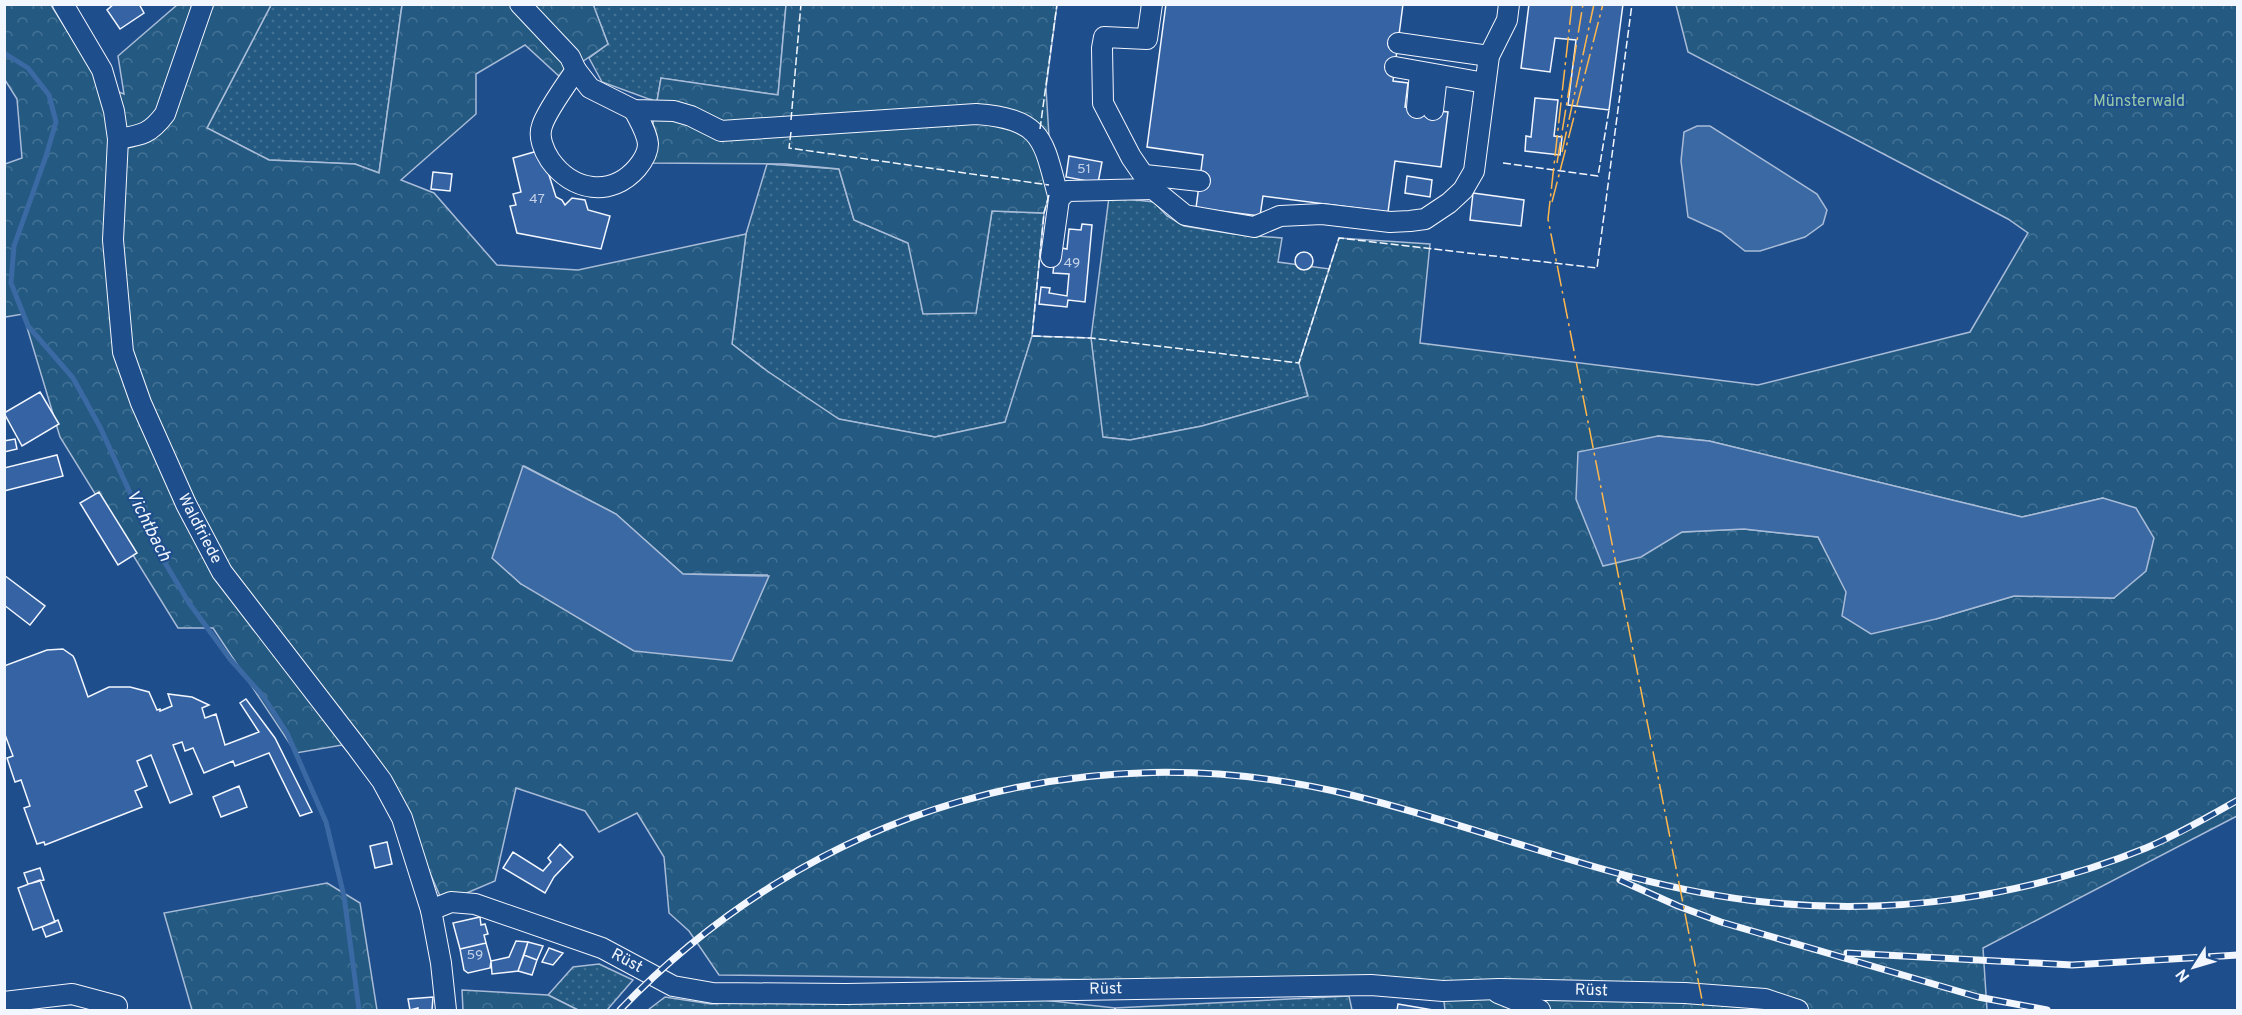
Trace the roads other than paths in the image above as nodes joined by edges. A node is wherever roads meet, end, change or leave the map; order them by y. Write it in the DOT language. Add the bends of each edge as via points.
graph roads {
  1 [pos="63,4"];
  2 [pos="203,4"];
  3 [pos="520,4"];
  4 [pos="1152,4"];
  5 [pos="1509,4"];
  6 [pos="1398,43"];
  7 [pos="1489,56"];
  8 [pos="1395,67"];
  9 [pos="576,70"];
  10 [pos="1429,73"];
  11 [pos="1485,82"];
  12 [pos="1425,109"];
  13 [pos="634,110"];
  14 [pos="118,139"];
  15 [pos="1200,181"];
  16 [pos="1149,182"];
  17 [pos="1059,199"];
  18 [pos="1052,256"];
  19 [pos="430,910"];
  20 [pos="1488,989"];
  21 [pos="4,1002"];
  22 [pos="117,1006"];
  23 [pos="446,1011"];
  24 [pos="1540,1011"];
  25 [pos="1798,1011"];
  1 -- 14 [label="street, Waldfriede" via="102,70"];
  2 -- 14 [label="street" via="165,114 144,135"];
  3 -- 9 [label="street" via="570,57"];
  4 -- 16 [label="street" via="1147,39 1104,37 1102,48 1103,103"];
  5 -- 7 [label="street" via="1508,20"];
  6 -- 7 [label="street"];
  7 -- 11 [label="street"];
  8 -- 10 [label="street"];
  9 -- 13 [label="street" via="590,88"];
  9 -- 13 [label="street" via="542,126 546,154 568,178 599,187 627,179 642,162 648,145"];
  10 -- 11 [label="street"];
  10 -- 12 [label="street"];
  11 -- 16 [label="street" via="1474,171 1463,190 1425,219 1390,222 1322,214 1280,216 1254,227 1185,215"];
  13 -- 17 [label="street" via="674,111 721,131 995,115 1034,130 1044,146"];
  14 -- 19 [label="street, Waldfriede" via="114,252 123,352 141,402 186,504 222,572 382,781 402,818"];
  15 -- 16 [label="street"];
  16 -- 17 [label="street" via="1067,191"];
  17 -- 18 [label="street"];
  19 -- 20 [label="street, Rüst" via="451,902 475,904 602,948 673,986 713,993 1371,986 1443,991"];
  19 -- 23 [label="street, Waldfriede"];
  20 -- 24 [label="street"];
  20 -- 25 [label="street, Rüst" via="1685,993 1765,999"];
  21 -- 22 [label="street" via="72,994"];
}
